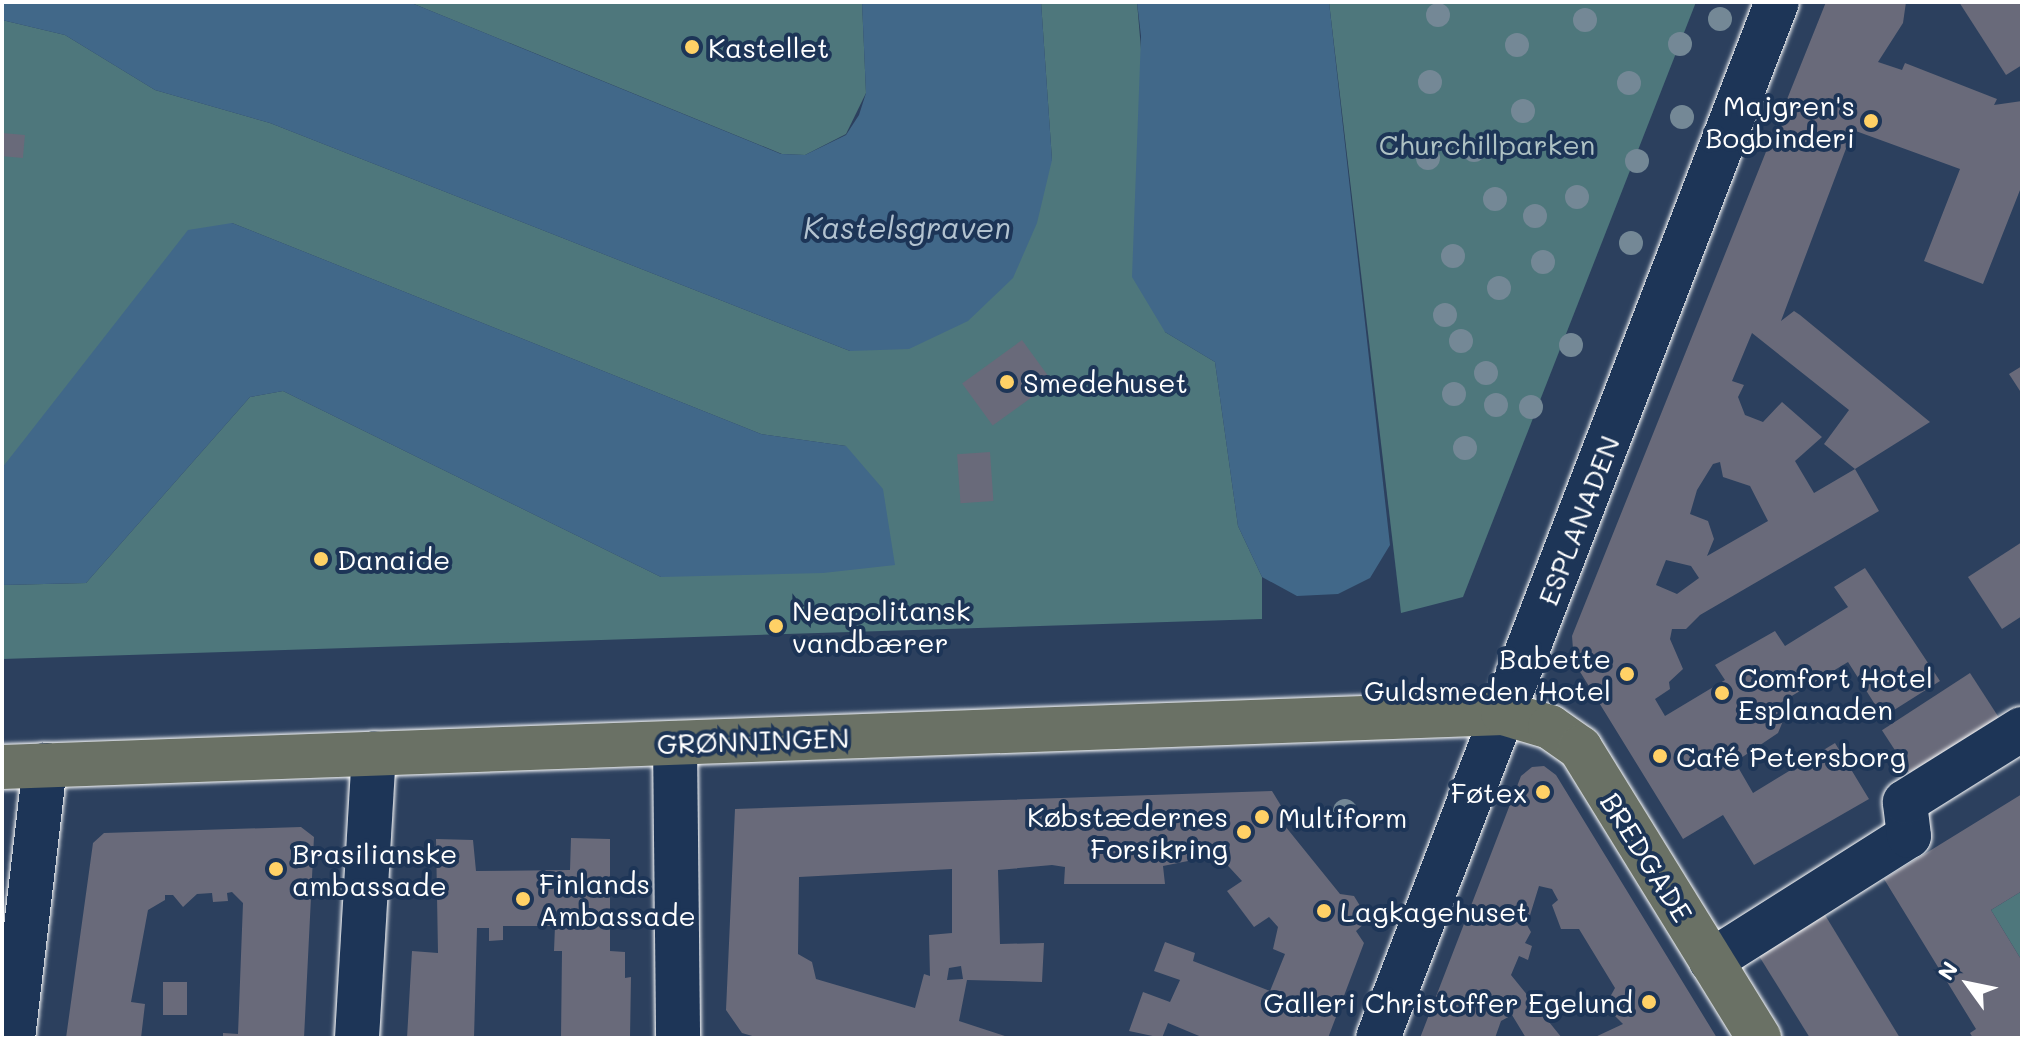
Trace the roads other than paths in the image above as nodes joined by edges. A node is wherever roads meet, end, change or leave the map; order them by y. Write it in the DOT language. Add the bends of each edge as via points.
graph roads {
  1 [pos="1777,2"];
  2 [pos="1503,713"];
  3 [pos="2022,729"];
  4 [pos="675,743"];
  5 [pos="374,754"];
  6 [pos="45,765"];
  7 [pos="2,767"];
  8 [pos="1711,961"];
  9 [pos="13,1038"];
  10 [pos="357,1038"];
  11 [pos="678,1038"];
  12 [pos="1378,1038"];
  13 [pos="1759,1038"];
  1 -- 2 [label="street, ESPLANADEN"];
  2 -- 4 [label="main road, GRØNNINGEN"];
  2 -- 8 [label="main road, BREDGADE" via="1550,727 1580,748"];
  2 -- 12 [label="street, ESPLANADEN"];
  3 -- 8 [label="street" via="1905,802 1909,836"];
  4 -- 5 [label="main road, GRØNNINGEN"];
  4 -- 11 [label="street"];
  5 -- 6 [label="main road, GRØNNINGEN"];
  5 -- 10 [label="street"];
  6 -- 7 [label="main road, GRØNNINGEN"];
  6 -- 9 [label="street"];
  8 -- 13 [label="main road, BREDGADE"];
}
